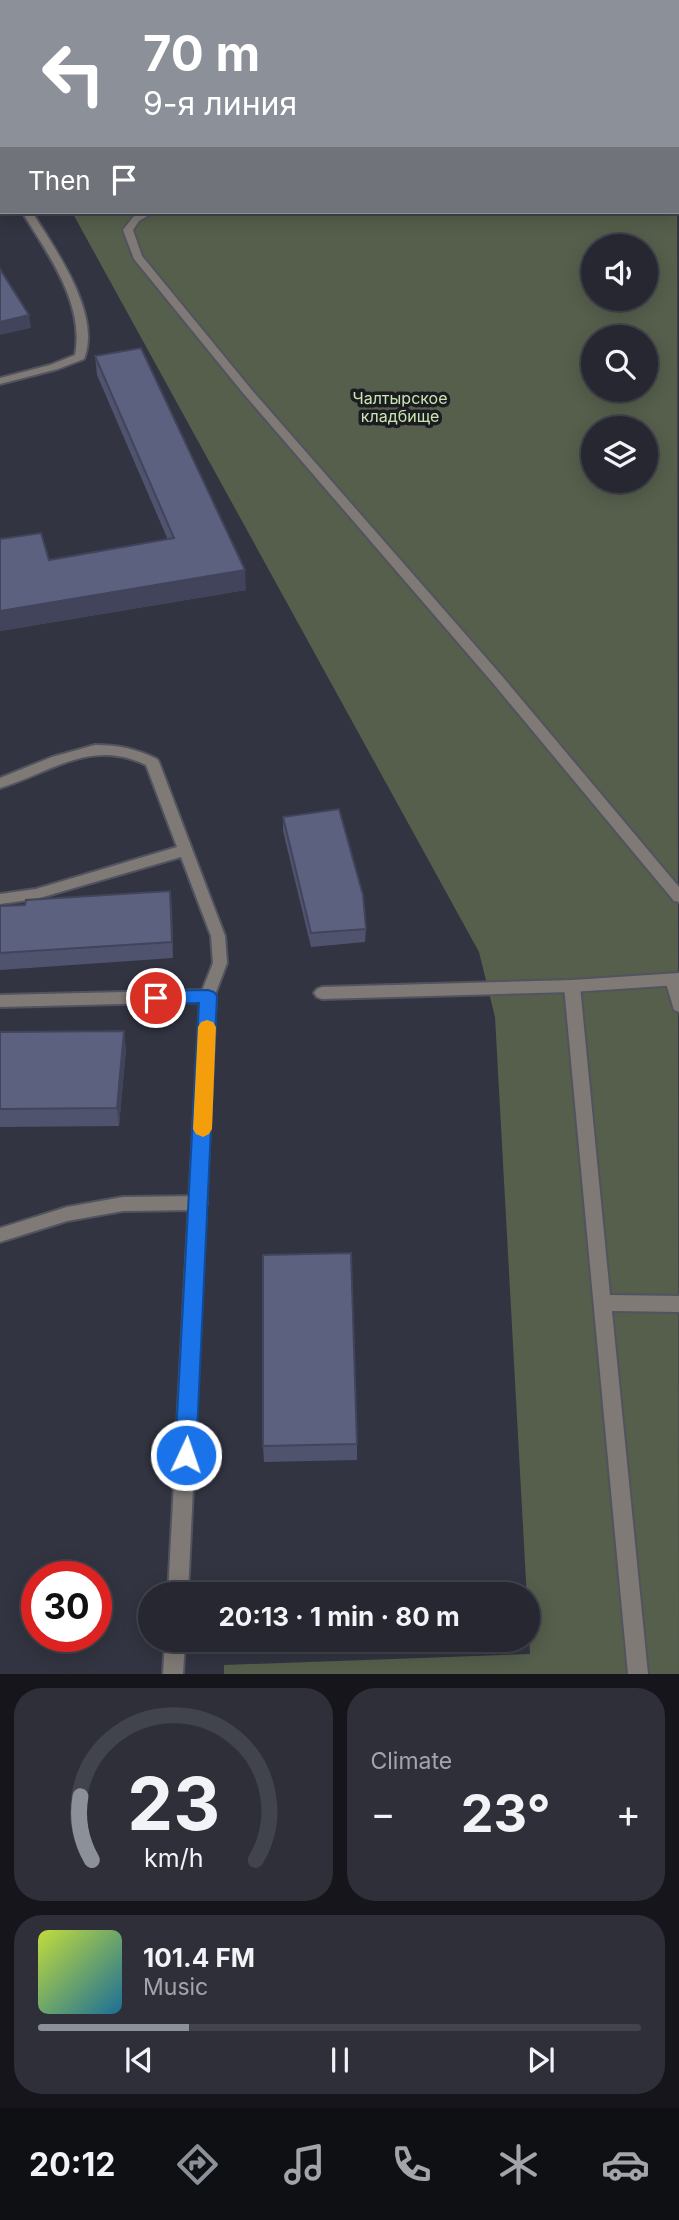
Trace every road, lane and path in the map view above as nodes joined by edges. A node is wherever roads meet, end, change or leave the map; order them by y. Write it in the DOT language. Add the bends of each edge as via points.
graph roads {
  1 [pos="28,214"];
  2 [pos="145,214"];
  3 [pos="0,381"];
  4 [pos="0,783"];
  5 [pos="186,850"];
  6 [pos="679,897"];
  7 [pos="0,899"];
  8 [pos="676,980"];
  9 [pos="572,986"];
  10 [pos="322,993"];
  11 [pos="208,996"];
  12 [pos="0,1001"];
  13 [pos="679,1006"];
  14 [pos="200,1203"];
  15 [pos="0,1235"];
  16 [pos="603,1303"];
  17 [pos="679,1304"];
  18 [pos="179,1582"];
  19 [pos="174,1652"];
  20 [pos="173,1674"];
  21 [pos="638,1674"];
  1 -- 3 [label="street" via="62,269 77,307 83,335 80,356"];
  2 -- 6 [label="street" via="128,230 137,257"];
  4 -- 5 [label="street" via="75,754 106,748 136,752 152,762"];
  5 -- 7 [label="street" via="36,894"];
  5 -- 11 [label="street" via="218,936 220,963"];
  8 -- 9 [label="street"];
  8 -- 13 [label="street"];
  9 -- 10 [label="street"];
  9 -- 16 [label="street"];
  11 -- 12 [label="street"];
  11 -- 14 [label="street"];
  14 -- 15 [label="street" via="123,1204 67,1214"];
  14 -- 18 [label="street"];
  16 -- 17 [label="street"];
  16 -- 21 [label="street"];
  19 -- 20 [label="street"];
}
